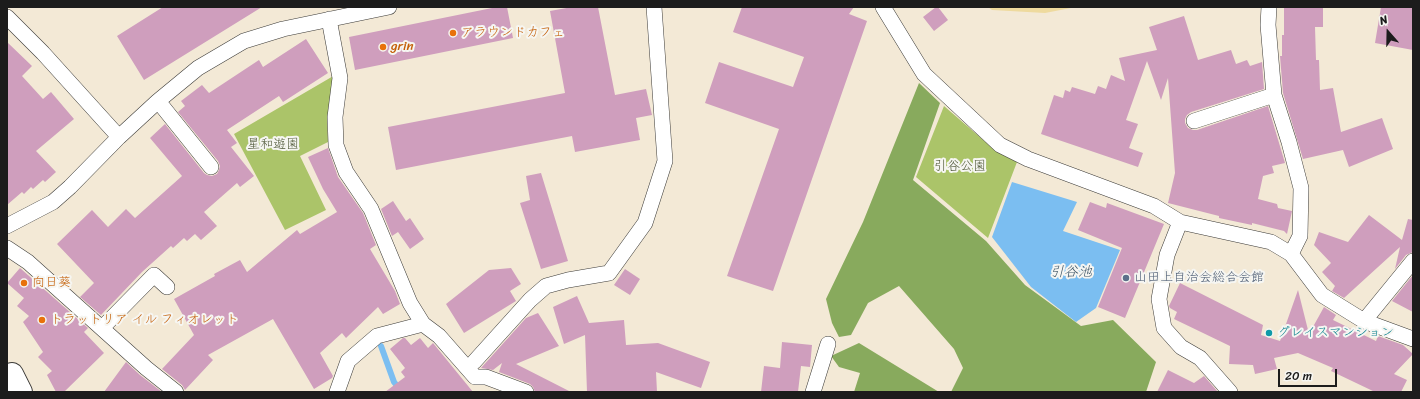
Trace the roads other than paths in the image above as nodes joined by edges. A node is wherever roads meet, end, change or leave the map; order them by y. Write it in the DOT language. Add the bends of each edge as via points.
graph roads {
  1 [pos="389,7"];
  2 [pos="654,7"];
  3 [pos="883,7"];
  4 [pos="1269,7"];
  5 [pos="7,17"];
  6 [pos="329,19"];
  7 [pos="1274,95"];
  8 [pos="158,101"];
  9 [pos="1194,121"];
  10 [pos="119,137"];
  11 [pos="211,167"];
  12 [pos="1180,222"];
  13 [pos="7,226"];
  14 [pos="7,248"];
  15 [pos="1291,254"];
  16 [pos="1413,261"];
  17 [pos="167,288"];
  18 [pos="1364,321"];
  19 [pos="423,324"];
  20 [pos="102,328"];
  21 [pos="1413,338"];
  22 [pos="828,344"];
  23 [pos="474,362"];
  24 [pos="7,376"];
  25 [pos="21,392"];
  26 [pos="176,392"];
  27 [pos="337,392"];
  28 [pos="526,392"];
  29 [pos="813,392"];
  30 [pos="1230,392"];
  1 -- 6 [label="street"];
  2 -- 23 [label="street" via="665,161 645,223 609,273 546,286"];
  3 -- 12 [label="street" via="924,74 1000,145 1028,159 1154,206"];
  4 -- 7 [label="street" via="1268,25"];
  5 -- 10 [label="street" via="43,52"];
  6 -- 8 [label="street" via="283,29 244,42 198,68"];
  6 -- 19 [label="street" via="340,78 335,117 336,145 346,172 371,209 410,303"];
  7 -- 9 [label="street"];
  7 -- 15 [label="street" via="1301,188 1300,236"];
  8 -- 10 [label="street"];
  8 -- 11 [label="street"];
  10 -- 13 [label="street" via="53,202"];
  12 -- 15 [label="street" via="1271,242"];
  12 -- 30 [label="street" via="1167,255 1159,299 1164,328 1181,347 1200,358"];
  14 -- 20 [label="street" via="24,259"];
  15 -- 18 [label="street" via="1322,295"];
  16 -- 18 [label="street"];
  17 -- 20 [label="street" via="154,275"];
  18 -- 21 [label="street"];
  19 -- 27 [label="street" via="377,336 348,362"];
  19 -- 28 [label="street" via="439,336 475,377 486,377"];
  20 -- 26 [label="street"];
  22 -- 29 [label="street"];
  24 -- 25 [label="main road" via="12,374"];
}
